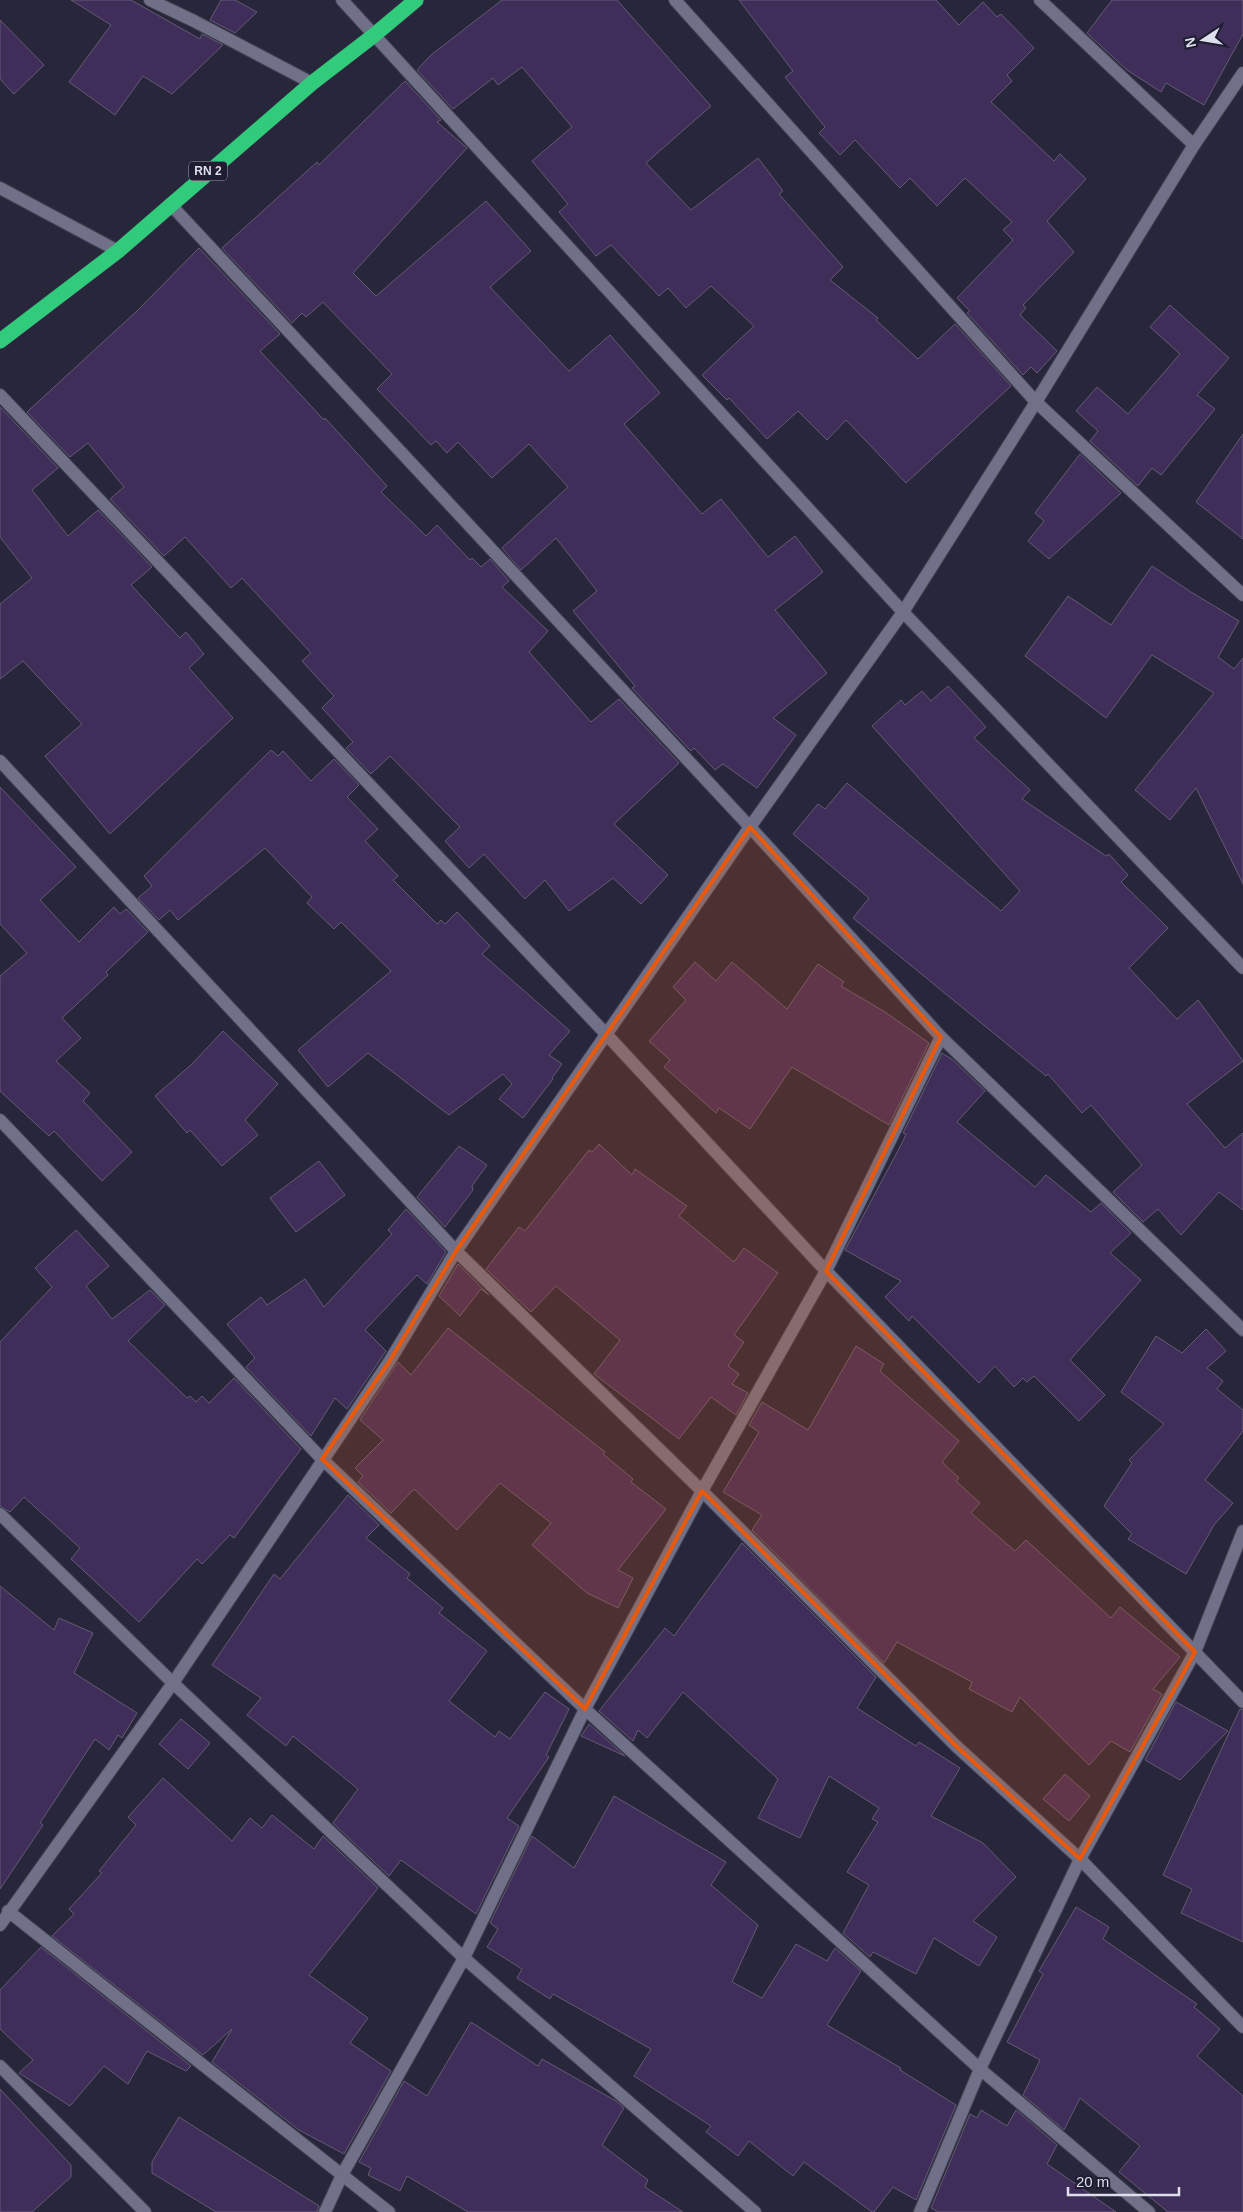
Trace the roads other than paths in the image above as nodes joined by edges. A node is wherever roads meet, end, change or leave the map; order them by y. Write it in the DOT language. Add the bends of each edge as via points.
graph roads {
  1 [pos="150,0"];
  2 [pos="342,0"];
  3 [pos="416,0"];
  4 [pos="675,0"];
  5 [pos="1040,0"];
  6 [pos="373,36"];
  7 [pos="1243,73"];
  8 [pos="312,83"];
  9 [pos="1194,145"];
  10 [pos="0,188"];
  11 [pos="170,204"];
  12 [pos="118,250"];
  13 [pos="0,341"];
  14 [pos="0,395"];
  15 [pos="1036,402"];
  16 [pos="1243,595"];
  17 [pos="903,612"];
  18 [pos="0,761"];
  19 [pos="750,827"];
  20 [pos="1243,968"];
  21 [pos="606,1034"];
  22 [pos="941,1037"];
  23 [pos="0,1120"];
  24 [pos="456,1251"];
  25 [pos="826,1271"];
  26 [pos="1243,1330"];
  27 [pos="322,1459"];
  28 [pos="702,1491"];
  29 [pos="0,1514"];
  30 [pos="1243,1532"];
  31 [pos="1196,1652"];
  32 [pos="173,1683"];
  33 [pos="1243,1702"];
  34 [pos="585,1709"];
  35 [pos="1080,1859"];
  36 [pos="8,1911"];
  37 [pos="0,1925"];
  38 [pos="464,1958"];
  39 [pos="1243,2027"];
  40 [pos="0,2066"];
  41 [pos="980,2068"];
  42 [pos="342,2175"];
  43 [pos="145,2212"];
  44 [pos="325,2212"];
  45 [pos="389,2212"];
  46 [pos="755,2212"];
  47 [pos="920,2212"];
  48 [pos="1149,2212"];
  1 -- 8 [label="street"];
  2 -- 6 [label="street"];
  3 -- 6 [label="highway, RN 2"];
  4 -- 15 [label="street"];
  5 -- 9 [label="street"];
  6 -- 8 [label="highway, RN 2"];
  6 -- 17 [label="street"];
  7 -- 9 [label="street"];
  8 -- 11 [label="highway, RN 2"];
  9 -- 15 [label="street"];
  10 -- 12 [label="street"];
  11 -- 12 [label="highway, RN 2"];
  11 -- 19 [label="street"];
  12 -- 13 [label="highway, RN 2"];
  14 -- 21 [label="street"];
  15 -- 16 [label="street"];
  15 -- 17 [label="street"];
  17 -- 19 [label="street"];
  17 -- 20 [label="street"];
  18 -- 24 [label="street"];
  19 -- 21 [label="street"];
  19 -- 22 [label="street"];
  21 -- 24 [label="street"];
  21 -- 25 [label="street"];
  22 -- 25 [label="street"];
  22 -- 26 [label="street"];
  23 -- 27 [label="street"];
  24 -- 27 [label="street" via="389,1362"];
  24 -- 28 [label="street"];
  25 -- 28 [label="street"];
  25 -- 31 [label="street"];
  27 -- 32 [label="street"];
  27 -- 34 [label="street"];
  28 -- 34 [label="street"];
  28 -- 35 [label="street" via="956,1746"];
  29 -- 32 [label="street"];
  30 -- 31 [label="street"];
  31 -- 33 [label="street"];
  31 -- 35 [label="street"];
  32 -- 36 [label="street"];
  32 -- 38 [label="street"];
  34 -- 38 [label="street"];
  34 -- 41 [label="street"];
  35 -- 39 [label="street"];
  35 -- 41 [label="street"];
  36 -- 37 [label="street"];
  36 -- 42 [label="street"];
  38 -- 42 [label="street"];
  38 -- 46 [label="street"];
  40 -- 43 [label="street"];
  41 -- 47 [label="street"];
  41 -- 48 [label="street"];
  42 -- 44 [label="street"];
  42 -- 45 [label="street"];
}
